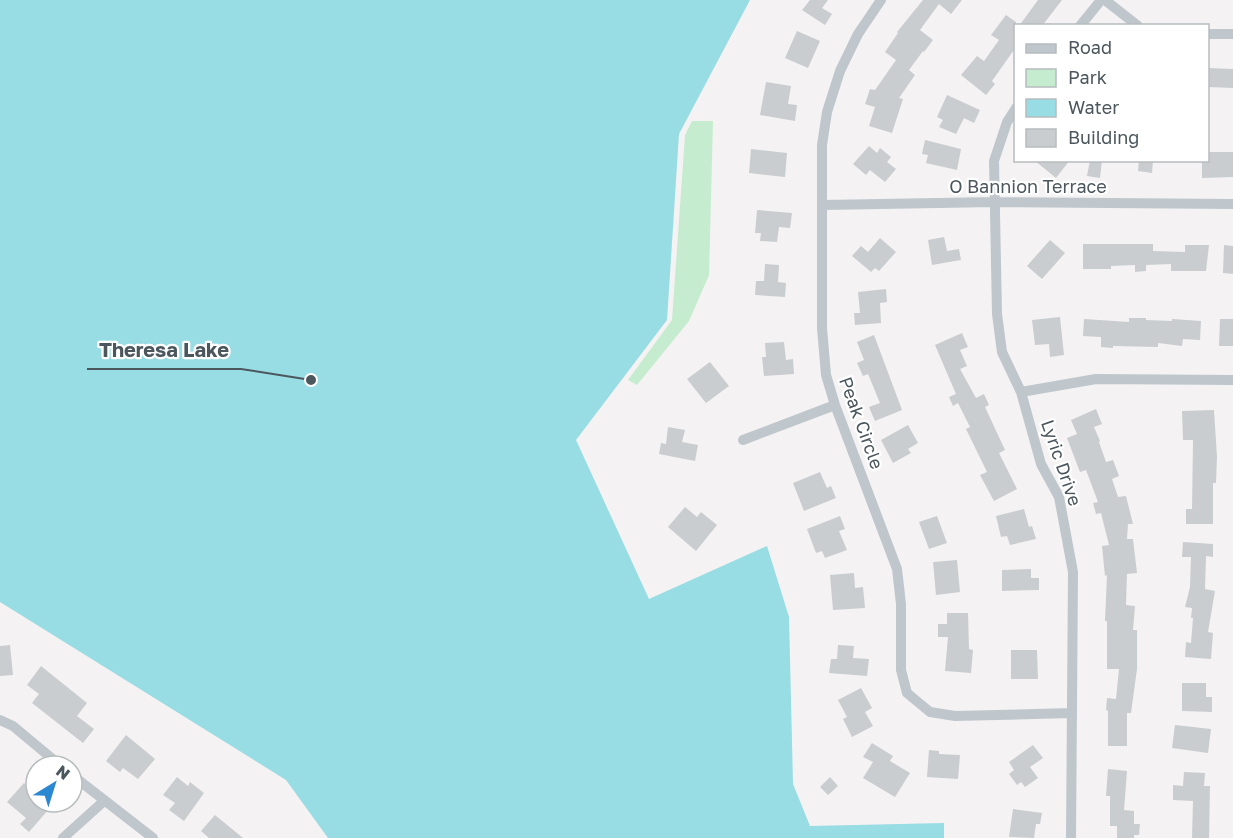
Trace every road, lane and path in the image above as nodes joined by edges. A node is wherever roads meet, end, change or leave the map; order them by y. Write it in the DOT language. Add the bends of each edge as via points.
graph roads {
  1 [pos="881,0"];
  2 [pos="1103,0"];
  3 [pos="1082,24"];
  4 [pos="1135,24"];
  5 [pos="1209,34"];
  6 [pos="1233,34"];
  7 [pos="1014,111"];
  8 [pos="995,202"];
  9 [pos="823,204"];
  10 [pos="1233,204"];
  11 [pos="1233,380"];
  12 [pos="1021,392"];
  13 [pos="835,405"];
  14 [pos="743,440"];
  15 [pos="1072,713"];
  16 [pos="0,720"];
  17 [pos="47,754"];
  18 [pos="84,785"];
  19 [pos="104,801"];
  20 [pos="63,838"];
  21 [pos="153,838"];
  22 [pos="1071,838"];
  1 -- 9 [label="street, Peak Circle" via="853,44 827,112 822,145"];
  2 -- 3 [label="street"];
  2 -- 4 [label="street"];
  5 -- 6 [label="street"];
  7 -- 8 [label="street, Lyric Drive" via="994,161"];
  8 -- 9 [label="street, O Bannion Terrace"];
  8 -- 10 [label="street, O Bannion Terrace"];
  8 -- 12 [label="street, Lyric Drive" via="997,314 1002,352"];
  9 -- 13 [label="street, Peak Circle" via="822,327 826,375"];
  11 -- 12 [label="street" via="1096,379"];
  12 -- 15 [label="street, Lyric Drive" via="1041,464 1059,497 1073,572"];
  13 -- 14 [label="street"];
  13 -- 15 [label="street, Peak Circle" via="897,569 901,670 908,693 930,712 956,716"];
  15 -- 22 [label="street, Lyric Drive"];
  16 -- 17 [label="street"];
  18 -- 19 [label="street"];
  19 -- 20 [label="street"];
  19 -- 21 [label="street"];
}
